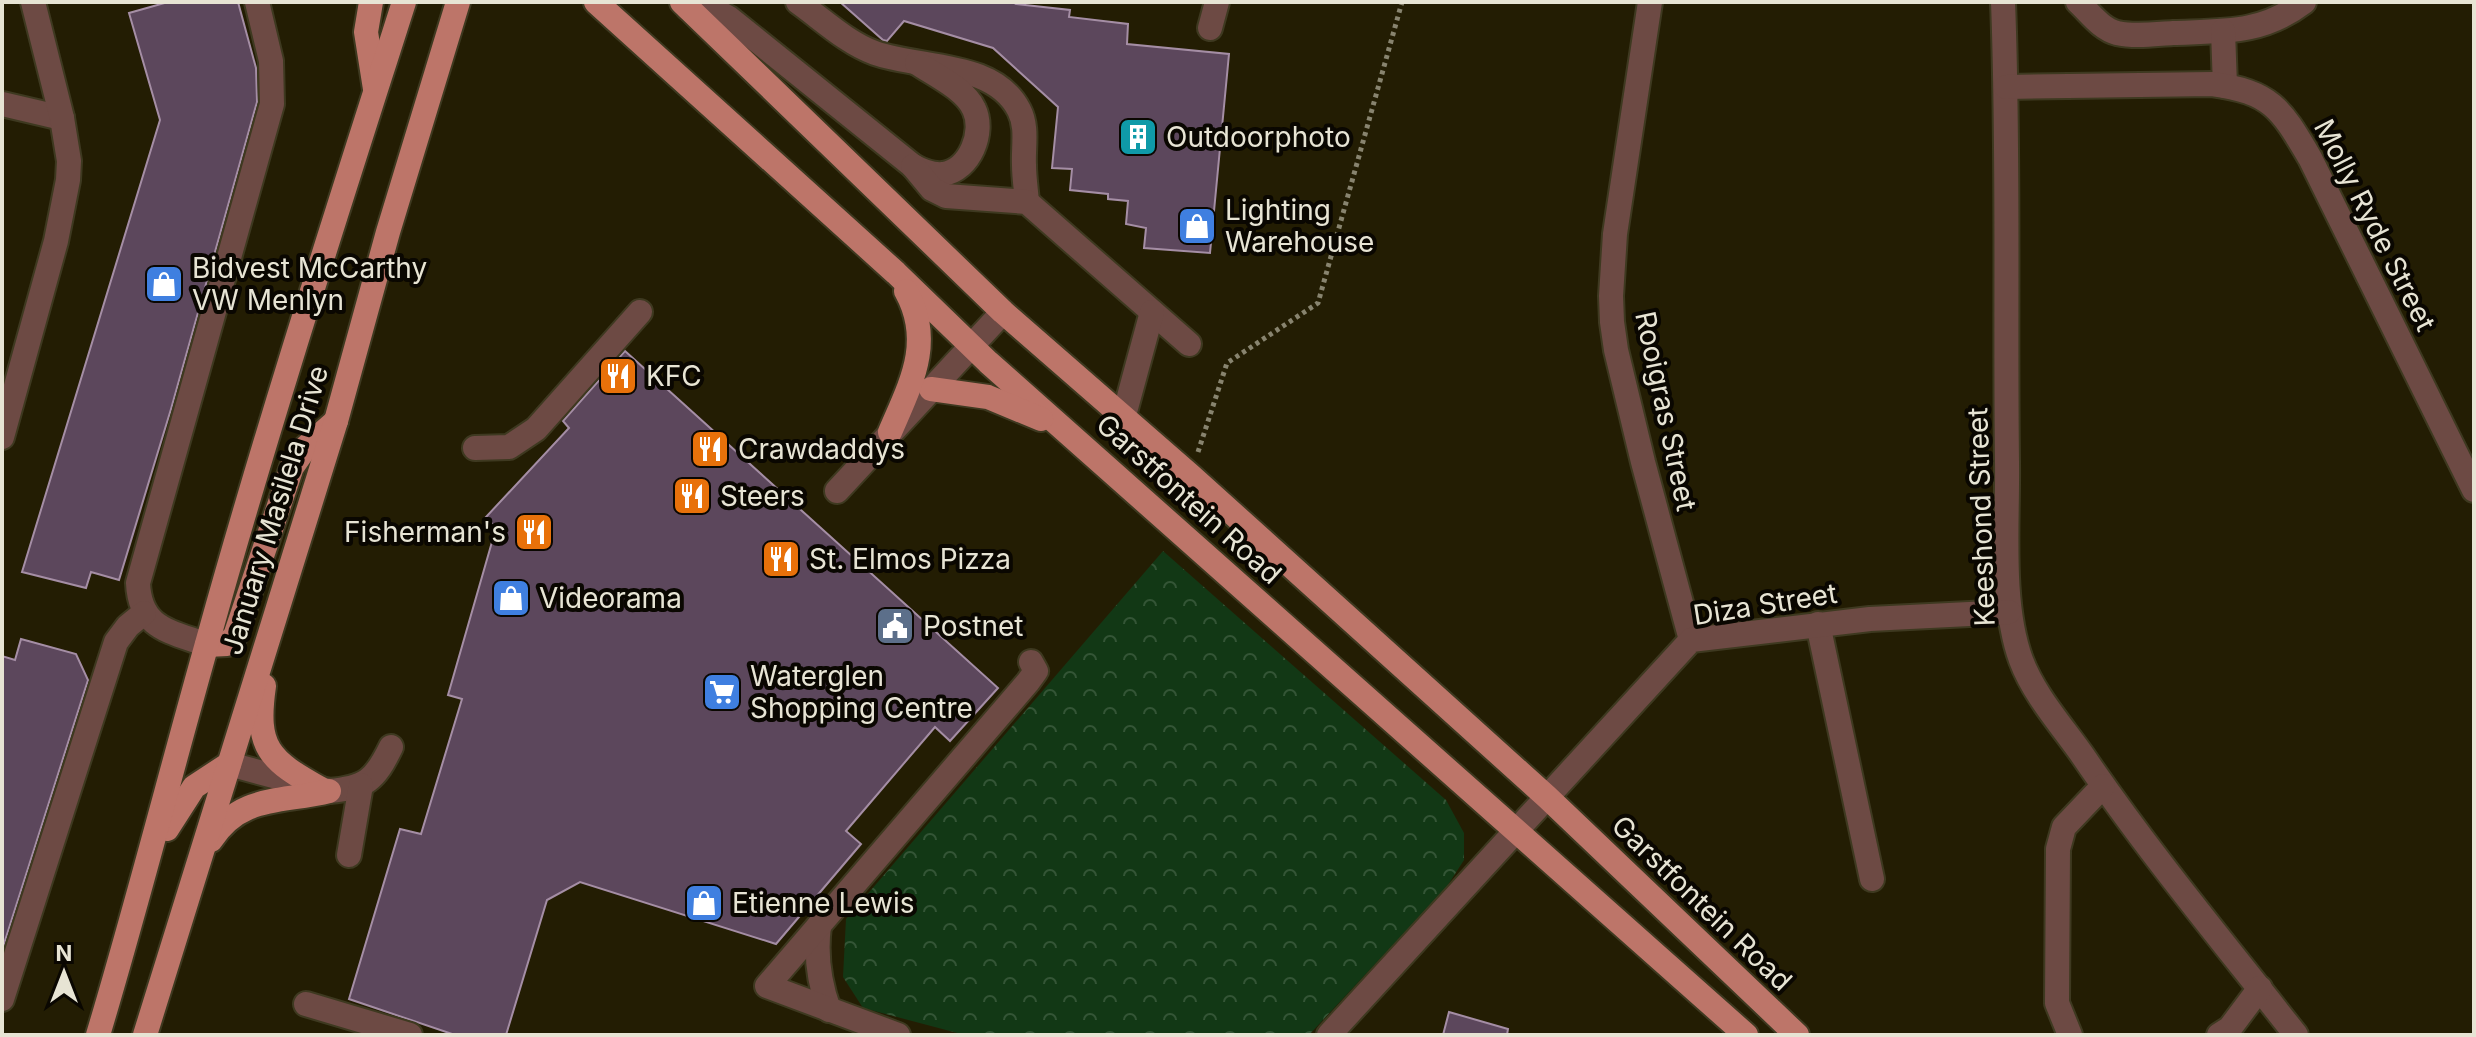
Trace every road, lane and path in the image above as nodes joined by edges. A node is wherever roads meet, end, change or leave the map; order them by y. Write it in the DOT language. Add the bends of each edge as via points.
graph roads {
  1 [pos="33,2"];
  2 [pos="257,2"];
  3 [pos="371,2"];
  4 [pos="404,2"];
  5 [pos="458,2"];
  6 [pos="596,2"];
  7 [pos="798,2"];
  8 [pos="1217,2"];
  9 [pos="1402,2"];
  10 [pos="1650,2"];
  11 [pos="2003,2"];
  12 [pos="2078,2"];
  13 [pos="2304,2"];
  14 [pos="685,5"];
  15 [pos="1210,28"];
  16 [pos="2223,31"];
  17 [pos="917,63"];
  18 [pos="2225,86"];
  19 [pos="2006,87"];
  20 [pos="375,92"];
  21 [pos="2,104"];
  22 [pos="62,118"];
  23 [pos="913,166"];
  24 [pos="1027,202"];
  25 [pos="896,273"];
  26 [pos="640,312"];
  27 [pos="1003,312"];
  28 [pos="1152,312"];
  29 [pos="1189,344"];
  30 [pos="971,346"];
  31 [pos="931,389"];
  32 [pos="1123,419"];
  33 [pos="336,421"];
  34 [pos="1065,429"];
  35 [pos="890,432"];
  36 [pos="2,437"];
  37 [pos="475,448"];
  38 [pos="1190,475"];
  39 [pos="2474,490"];
  40 [pos="837,491"];
  41 [pos="277,609"];
  42 [pos="2009,612"];
  43 [pos="144,613"];
  44 [pos="1818,624"];
  45 [pos="1691,640"];
  46 [pos="207,645"];
  47 [pos="1031,662"];
  48 [pos="391,747"];
  49 [pos="229,764"];
  50 [pos="361,785"];
  51 [pos="2103,786"];
  52 [pos="325,790"];
  53 [pos="1547,797"];
  54 [pos="1516,831"];
  55 [pos="349,855"];
  56 [pos="199,859"];
  57 [pos="148,863"];
  58 [pos="1872,879"];
  59 [pos="819,926"];
  60 [pos="2260,988"];
  61 [pos="2,999"];
  62 [pos="306,1004"];
  63 [pos="829,1010"];
  64 [pos="98,1035"];
  65 [pos="145,1035"];
  66 [pos="410,1035"];
  67 [pos="898,1035"];
  68 [pos="1329,1035"];
  69 [pos="1746,1035"];
  70 [pos="1797,1035"];
  71 [pos="2070,1035"];
  72 [pos="2219,1035"];
  73 [pos="2296,1035"];
  1 -- 22 [label="street"];
  2 -- 43 [label="street" via="271,61 272,104 142,564 138,593"];
  3 -- 20 [label="main road" via="366,32"];
  4 -- 20 [label="main road, January Masilela Drive"];
  5 -- 33 [label="main road, January Masilela Drive"];
  6 -- 25 [label="main road, Garstfontein Road"];
  7 -- 17 [label="street" via="874,52"];
  8 -- 15 [label="street"];
  9 -- 38 [label="path" via="1318,303 1227,363"];
  10 -- 45 [label="street, Rooigras Street" via="1615,234 1612,322"];
  11 -- 19 [label="street, Keeshond Street"];
  12 -- 16 [label="street" via="2116,33"];
  13 -- 16 [label="street" via="2265,25"];
  14 -- 23 [label="street" via="711,8 729,18"];
  14 -- 27 [label="main road, Garstfontein Road"];
  16 -- 18 [label="street"];
  17 -- 23 [label="street" via="965,96 973,106 978,131 968,157 953,170 934,173"];
  17 -- 24 [label="street" via="978,77 1010,97 1024,127"];
  18 -- 19 [label="street, Molly Ryde Street"];
  18 -- 39 [label="street, Molly Ryde Street" via="2257,94 2285,115"];
  19 -- 42 [label="street, Keeshond Street"];
  20 -- 46 [label="main road, January Masilela Drive"];
  21 -- 22 [label="street"];
  22 -- 36 [label="street" via="69,161 66,195"];
  23 -- 24 [label="street" via="932,189 946,196"];
  24 -- 28 [label="street"];
  25 -- 30 [label="main road, Garstfontein Road"];
  25 -- 35 [label="main road" via="916,309 920,332 916,366"];
  26 -- 37 [label="street" via="536,429 509,447"];
  27 -- 30 [label="street"];
  27 -- 32 [label="main road, Garstfontein Road"];
  28 -- 29 [label="street"];
  28 -- 32 [label="street"];
  30 -- 31 [label="street"];
  30 -- 34 [label="main road, Garstfontein Road"];
  31 -- 34 [label="main road" via="988,397"];
  31 -- 35 [label="street"];
  32 -- 38 [label="main road, Garstfontein Road"];
  33 -- 41 [label="main road, January Masilela Drive"];
  33 -- 46 [label="main road" via="292,467 235,636 227,644"];
  34 -- 54 [label="main road, Garstfontein Road"];
  35 -- 40 [label="street"];
  38 -- 53 [label="main road, Garstfontein Road"];
  41 -- 49 [label="main road, January Masilela Drive"];
  41 -- 52 [label="main road" via="261,703 262,733 284,769"];
  42 -- 44 [label="street, Diza Street"];
  42 -- 51 [label="street, Keeshond Street" via="2029,677"];
  43 -- 46 [label="street" via="157,625"];
  43 -- 61 [label="street" via="116,642"];
  44 -- 45 [label="street, Diza Street"];
  44 -- 58 [label="street"];
  45 -- 53 [label="street, Diza Street"];
  46 -- 57 [label="main road, January Masilela Drive"];
  47 -- 59 [label="street" via="1036,671 1028,682"];
  48 -- 50 [label="street" via="375,776"];
  49 -- 52 [label="street"];
  49 -- 56 [label="main road, January Masilela Drive"];
  49 -- 57 [label="main road" via="187,794"];
  50 -- 52 [label="street"];
  50 -- 55 [label="street"];
  51 -- 60 [label="street, Keeshond Street"];
  51 -- 71 [label="street" via="2064,827 2058,849 2057,1003"];
  52 -- 56 [label="main road" via="242,809 221,824"];
  53 -- 54 [label="street, Diza Street"];
  53 -- 70 [label="main road, Garstfontein Road"];
  54 -- 68 [label="street, Diza Street"];
  54 -- 69 [label="main road, Garstfontein Road"];
  56 -- 65 [label="main road, January Masilela Drive"];
  57 -- 64 [label="main road, January Masilela Drive"];
  59 -- 63 [label="street" via="817,961"];
  59 -- 63 [label="street" via="767,986"];
  60 -- 72 [label="street"];
  60 -- 73 [label="street, Keeshond Street"];
  62 -- 66 [label="street"];
  63 -- 67 [label="street"];
}
